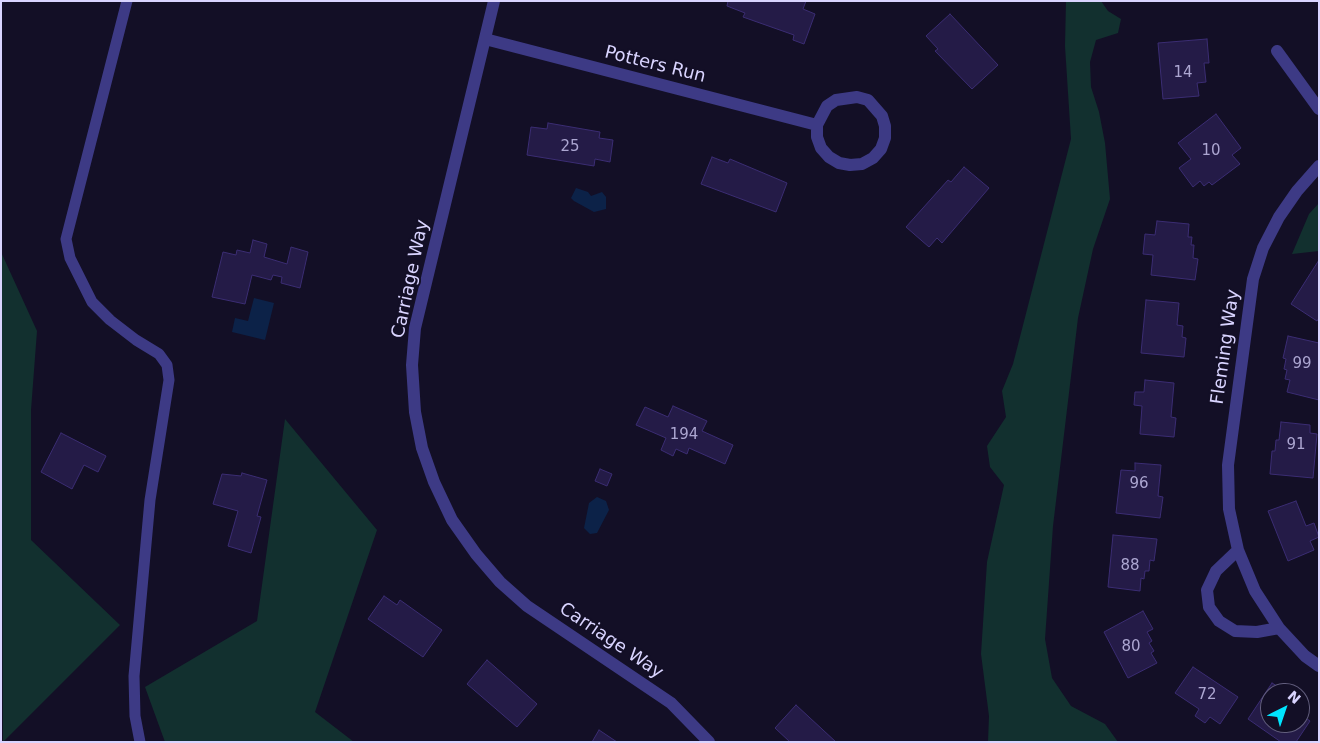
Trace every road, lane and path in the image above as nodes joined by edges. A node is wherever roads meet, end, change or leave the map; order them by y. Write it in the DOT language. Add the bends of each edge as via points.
graph roads {
  1 [pos="127,1"];
  2 [pos="494,1"];
  3 [pos="485,39"];
  4 [pos="1277,51"];
  5 [pos="1319,109"];
  6 [pos="817,125"];
  7 [pos="1319,166"];
  8 [pos="1238,550"];
  9 [pos="1279,628"];
  10 [pos="1319,666"];
  11 [pos="140,742"];
  12 [pos="709,742"];
  1 -- 11 [label="lane" via="66,239 70,258 92,302 110,320 159,354 167,365 169,380 150,500 134,676 134,716"];
  2 -- 3 [label="street, Carriage Way"];
  3 -- 6 [label="street, Potters Run"];
  3 -- 12 [label="street, Carriage Way" via="415,328 412,374 422,448 452,520 500,582 527,606 671,703"];
  4 -- 5 [label="street"];
  6 -- 6 [label="street" via="821,148 839,163 862,164 881,149 885,138 886,126 882,116 868,100 857,97 846,96 831,103 820,115"];
  7 -- 8 [label="street, Fleming Way" via="1280,217 1252,279 1228,465 1229,509"];
  8 -- 9 [label="street, Fleming Way" via="1255,591"];
  8 -- 9 [label="street" via="1216,571 1207,590 1209,607 1219,621 1235,631"];
  9 -- 10 [label="street, Fleming Way"];
}
